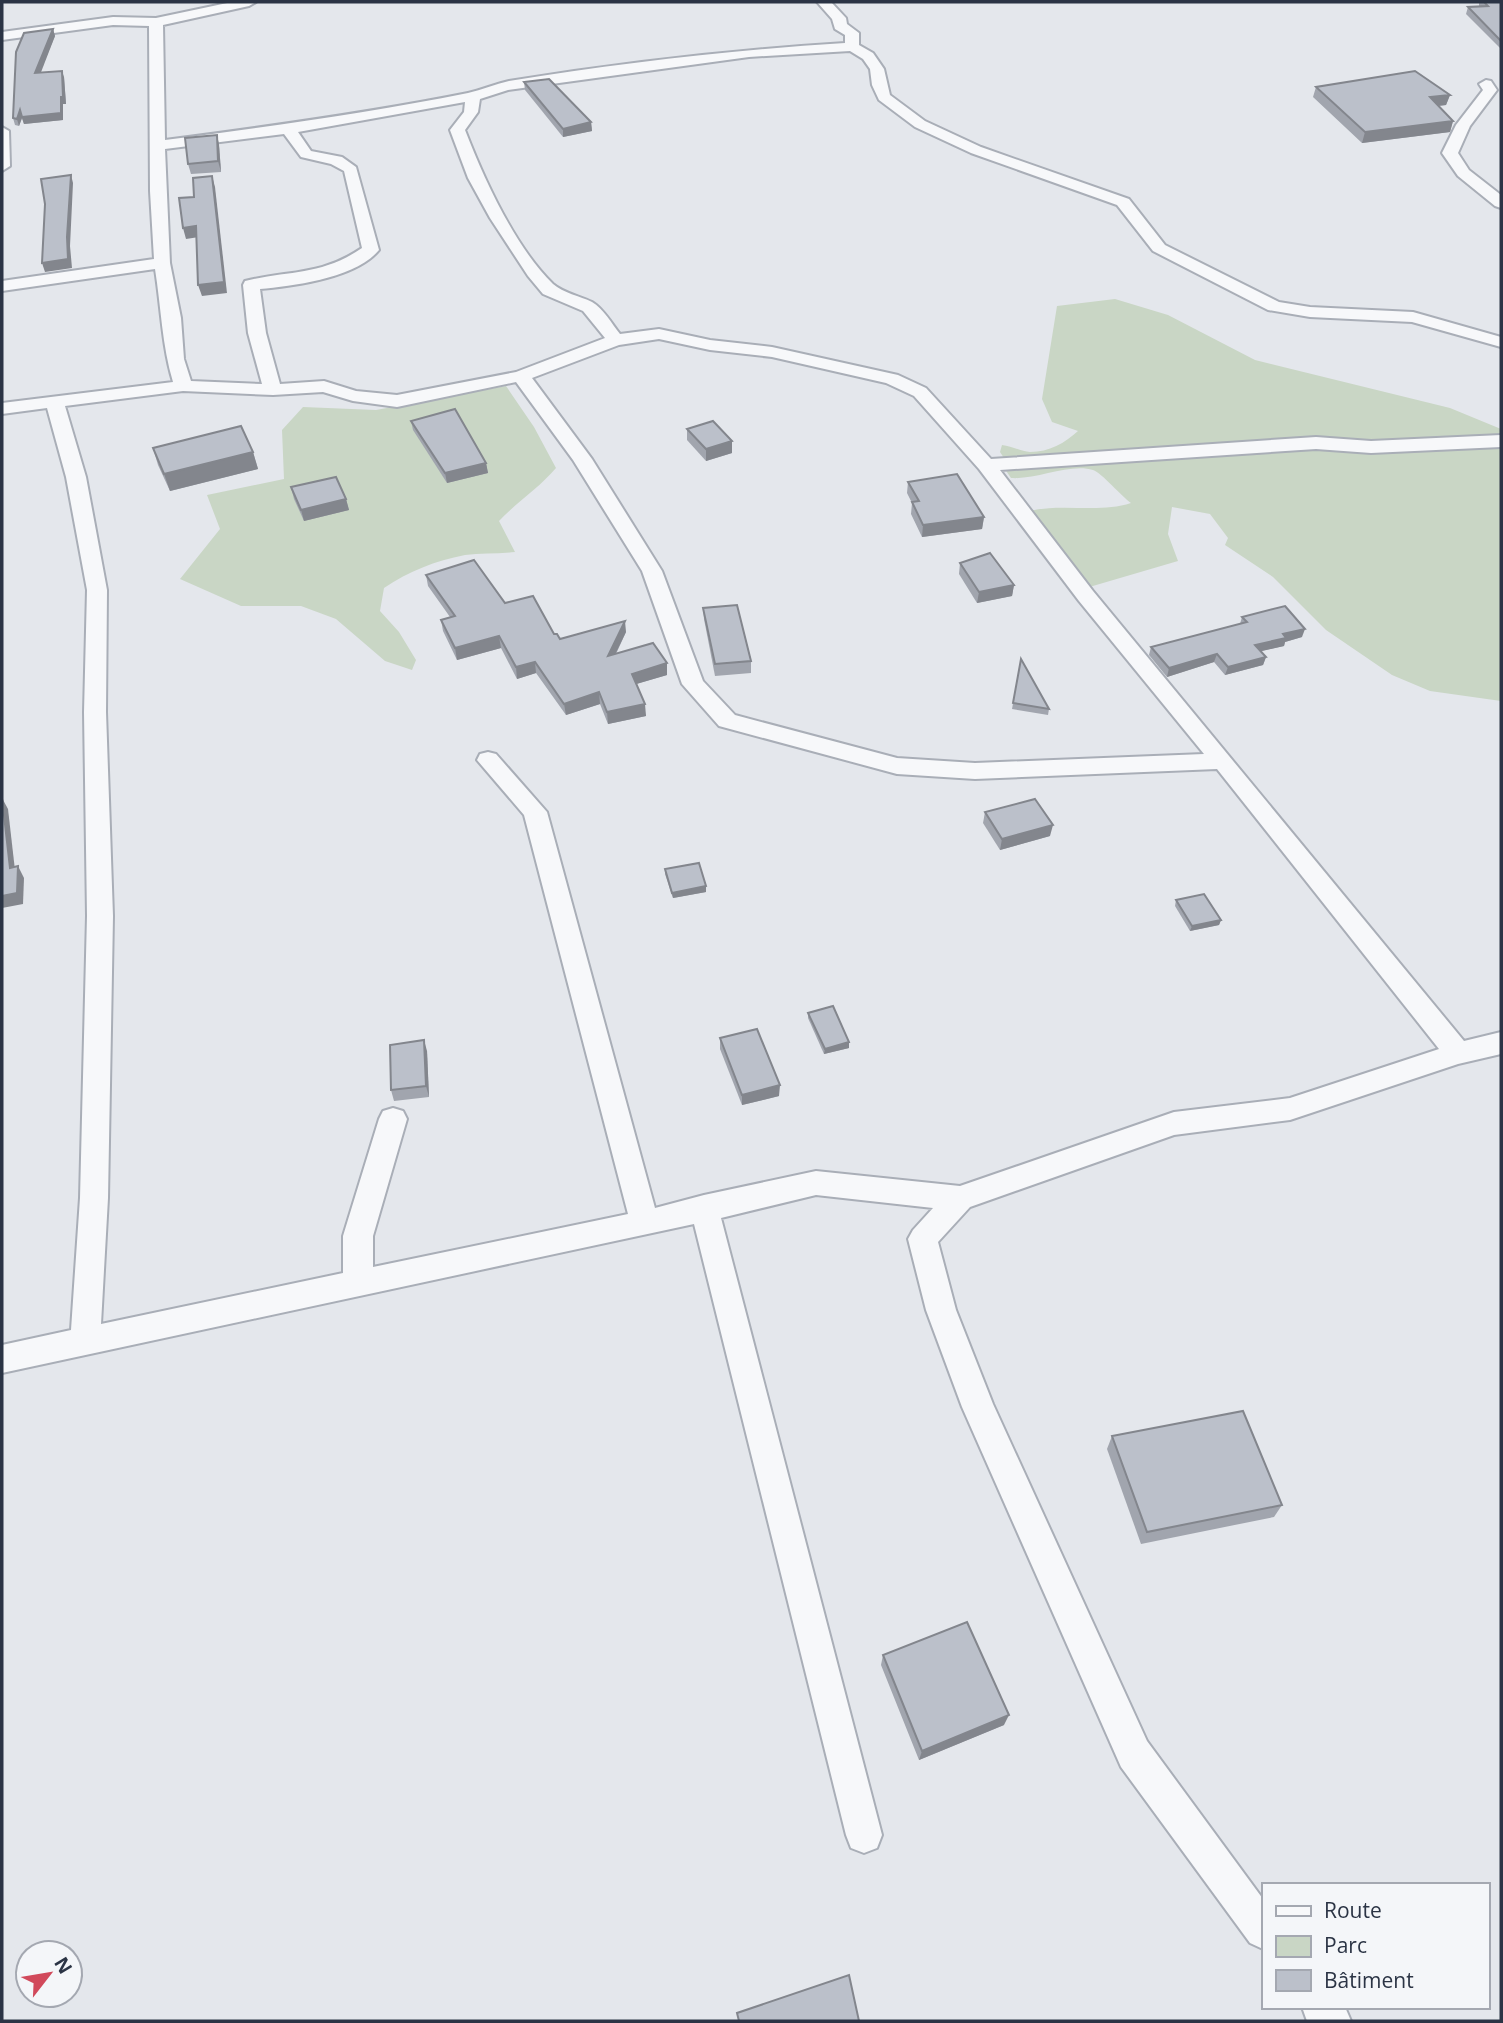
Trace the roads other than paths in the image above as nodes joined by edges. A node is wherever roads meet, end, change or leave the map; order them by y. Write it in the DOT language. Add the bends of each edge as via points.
graph roads {
  1 [pos="249,2"];
  2 [pos="824,2"];
  3 [pos="156,22"];
  4 [pos="2,36"];
  5 [pos="852,47"];
  6 [pos="1486,84"];
  7 [pos="473,96"];
  8 [pos="288,129"];
  9 [pos="2,131"];
  10 [pos="158,146"];
  11 [pos="2,166"];
  12 [pos="1501,203"];
  13 [pos="162,263"];
  14 [pos="2,286"];
  15 [pos="616,340"];
  16 [pos="1501,342"];
  17 [pos="522,376"];
  18 [pos="183,386"];
  19 [pos="273,390"];
  20 [pos="55,402"];
  21 [pos="2,408"];
  22 [pos="1501,441"];
  23 [pos="986,465"];
  24 [pos="488,760"];
  25 [pos="1223,761"];
  26 [pos="1501,1043"];
  27 [pos="1458,1053"];
  28 [pos="393,1118"];
  29 [pos="960,1198"];
  30 [pos="704,1207"];
  31 [pos="645,1223"];
  32 [pos="358,1284"];
  33 [pos="85,1342"];
  34 [pos="2,1359"];
  35 [pos="864,1835"];
  36 [pos="1262,1929"];
  1 -- 3 [label="street"];
  2 -- 5 [label="street" via="839,18 840,26 852,33"];
  3 -- 4 [label="street" via="113,21"];
  3 -- 10 [label="street"];
  5 -- 7 [label="street" via="749,52 506,86"];
  5 -- 16 [label="street" via="868,55 877,69 884,97 920,124 975,150 1123,202 1159,248 1274,306 1413,317"];
  6 -- 12 [label="street" via="1490,90 1463,125 1450,153 1463,173"];
  7 -- 8 [label="street"];
  7 -- 15 [label="street" via="471,112 457,130 498,218 549,290 589,307"];
  8 -- 10 [label="street"];
  8 -- 19 [label="street" via="306,154 335,159 351,170 371,250 361,258 296,281 251,285 257,333"];
  9 -- 11 [label="street"];
  10 -- 13 [label="street"];
  13 -- 14 [label="street"];
  13 -- 18 [label="street"];
  15 -- 17 [label="street"];
  15 -- 23 [label="street" via="659,334 772,352 892,379 920,392"];
  17 -- 19 [label="street" via="397,401 353,396 324,386"];
  17 -- 25 [label="street" via="582,459 652,571 693,684 726,721 897,766 975,771"];
  18 -- 19 [label="street"];
  18 -- 20 [label="street"];
  20 -- 21 [label="street"];
  20 -- 33 [label="street" via="76,477 97,590 100,916 94,1198"];
  22 -- 23 [label="street" via="1371,447 1316,443"];
  23 -- 25 [label="street" via="1086,596"];
  24 -- 31 [label="street" via="535,812"];
  25 -- 27 [label="street"];
  26 -- 27 [label="street"];
  27 -- 29 [label="street" via="1290,1109 1174,1124"];
  28 -- 32 [label="street" via="358,1236"];
  29 -- 30 [label="street" via="816,1183"];
  29 -- 36 [label="street" via="923,1238 941,1310 978,1407 1134,1754"];
  30 -- 31 [label="street"];
  30 -- 35 [label="street"];
  31 -- 32 [label="street"];
  32 -- 33 [label="street"];
  33 -- 34 [label="street"];
}
